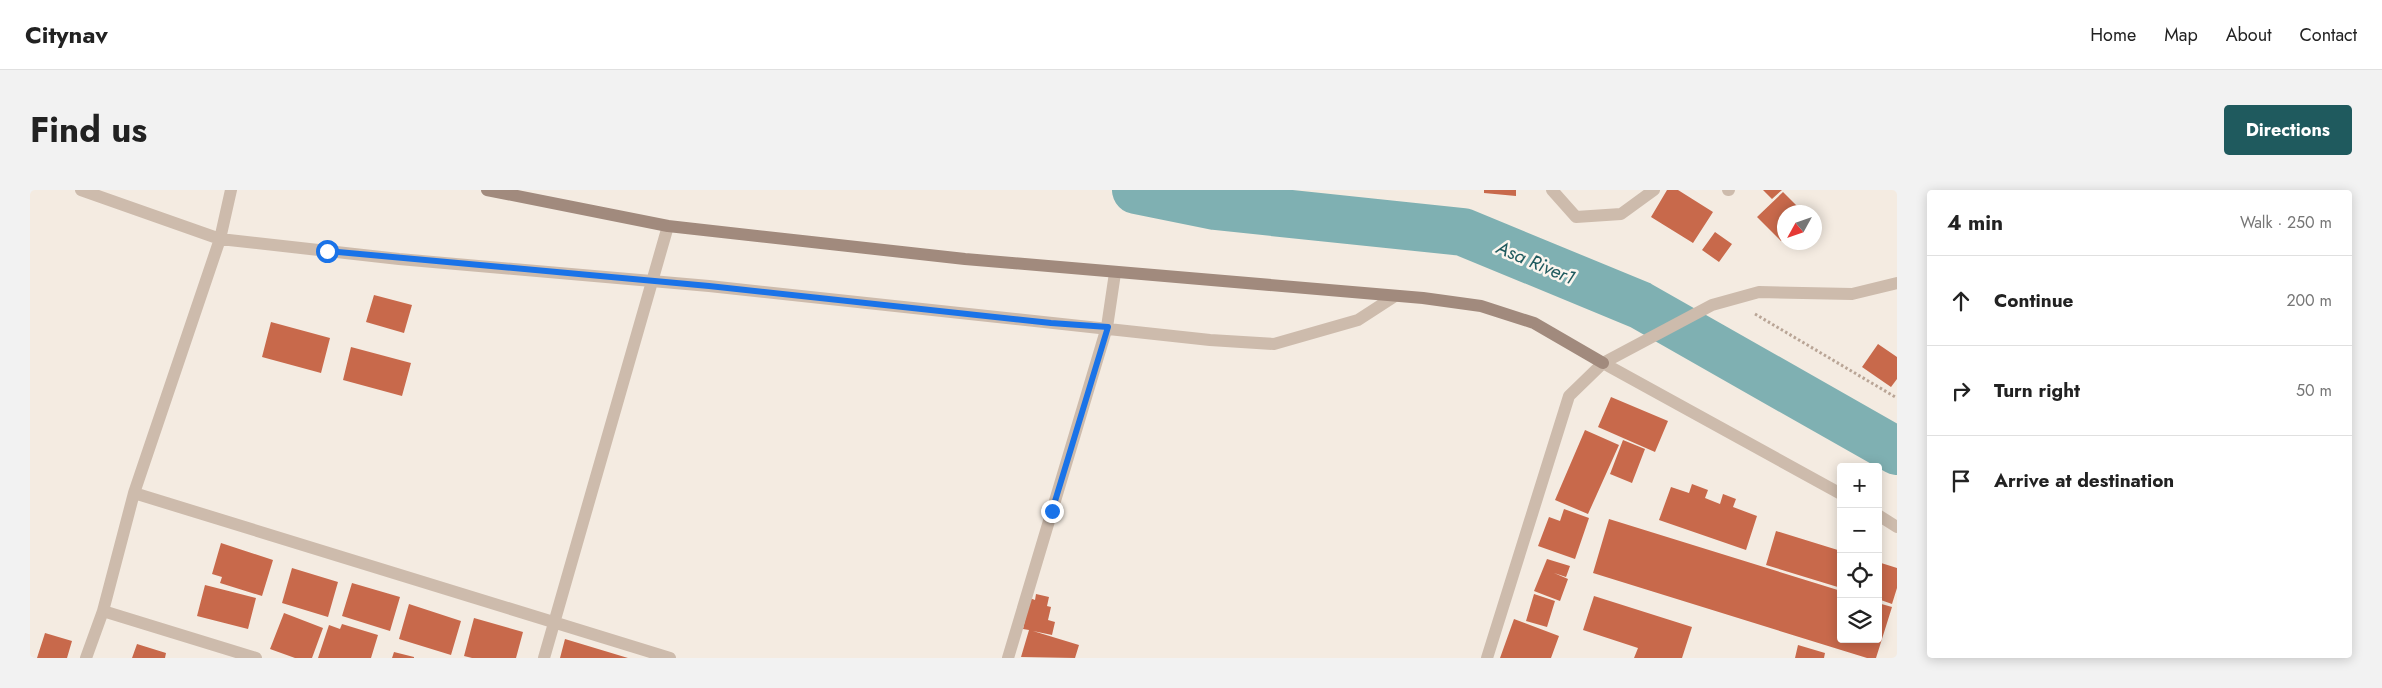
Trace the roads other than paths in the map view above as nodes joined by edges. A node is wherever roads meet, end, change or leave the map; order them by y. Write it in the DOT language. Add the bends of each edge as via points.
graph roads {
  1 [pos="81,190"];
  2 [pos="231,190"];
  3 [pos="487,190"];
  4 [pos="1552,190"];
  5 [pos="1654,190"];
  6 [pos="668,226"];
  7 [pos="220,239"];
  8 [pos="1115,273"];
  9 [pos="651,281"];
  10 [pos="1897,283"];
  11 [pos="1395,296"];
  12 [pos="1108,327"];
  13 [pos="1603,363"];
  14 [pos="1837,492"];
  15 [pos="134,493"];
  16 [pos="1882,518"];
  17 [pos="1897,527"];
  18 [pos="103,611"];
  19 [pos="555,622"];
  20 [pos="86,658"];
  21 [pos="256,658"];
  22 [pos="544,658"];
  23 [pos="670,658"];
  24 [pos="1008,658"];
  25 [pos="1487,658"];
  1 -- 7 [label="street"];
  2 -- 7 [label="street"];
  3 -- 6 [label="street"];
  4 -- 5 [label="street" via="1576,217 1621,214"];
  6 -- 8 [label="street"];
  6 -- 9 [label="street"];
  7 -- 9 [label="street" via="399,259"];
  7 -- 15 [label="street"];
  8 -- 11 [label="street"];
  8 -- 12 [label="street"];
  9 -- 12 [label="street"];
  9 -- 19 [label="street"];
  10 -- 13 [label="street" via="1852,294 1759,292 1712,305"];
  11 -- 12 [label="street" via="1358,320 1274,344 1210,340"];
  11 -- 13 [label="street" via="1481,306 1534,323"];
  12 -- 24 [label="street"];
  13 -- 14 [label="street"];
  13 -- 25 [label="street" via="1569,396"];
  15 -- 18 [label="street"];
  15 -- 19 [label="street"];
  16 -- 17 [label="street"];
  18 -- 20 [label="street"];
  18 -- 21 [label="street"];
  19 -- 22 [label="street"];
  19 -- 23 [label="street"];
}
